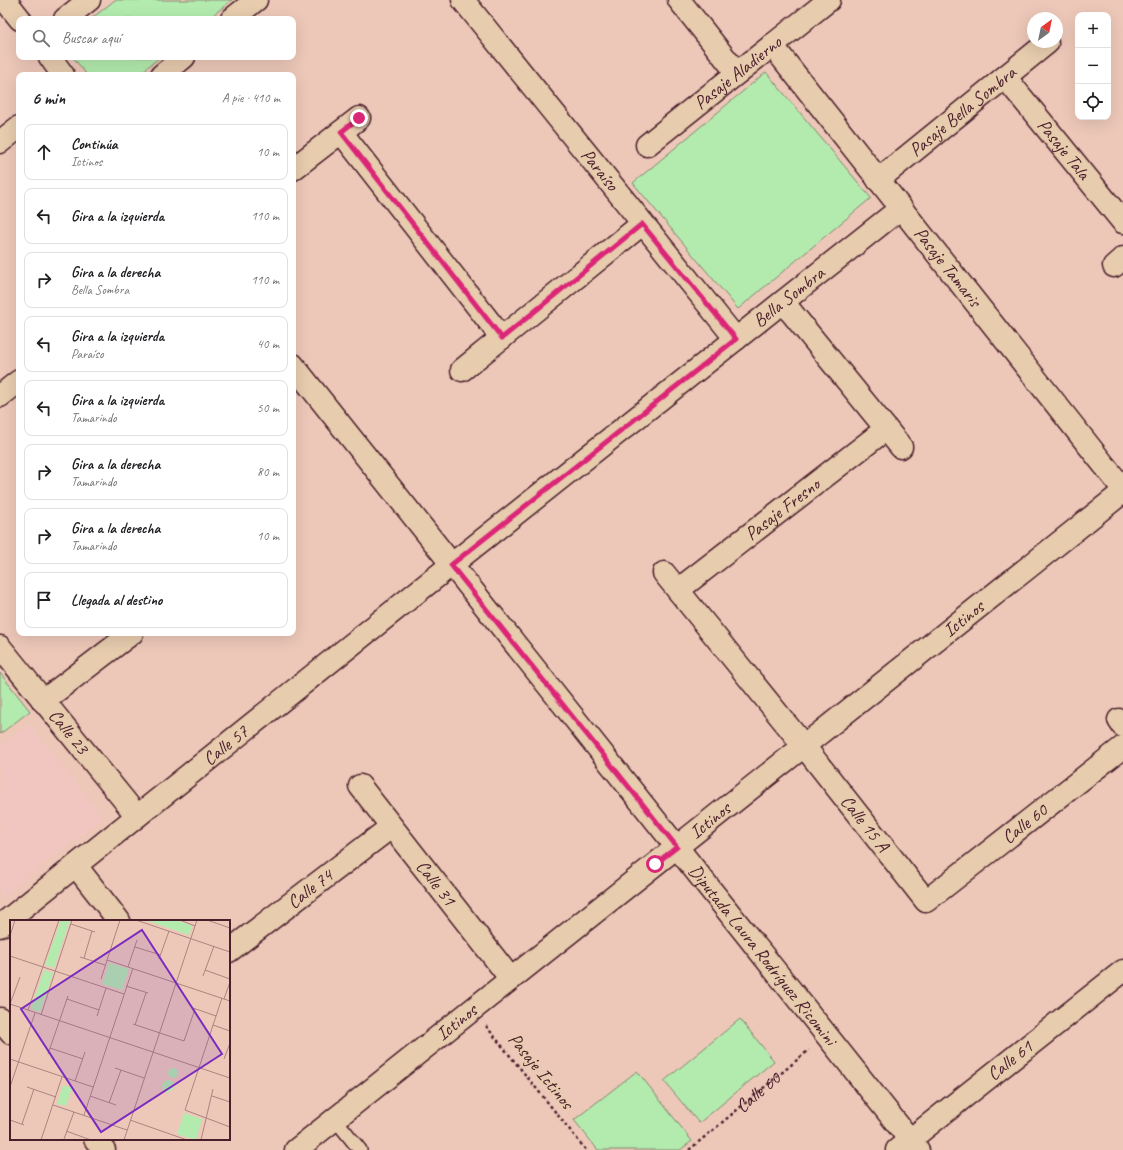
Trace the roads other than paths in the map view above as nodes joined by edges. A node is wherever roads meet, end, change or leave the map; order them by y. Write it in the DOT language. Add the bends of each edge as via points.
graph roads {
  1 [pos="5,0"];
  2 [pos="89,0"];
  3 [pos="256,0"];
  4 [pos="463,0"];
  5 [pos="679,0"];
  6 [pos="829,0"];
  7 [pos="18,16"];
  8 [pos="69,16"];
  9 [pos="236,16"];
  10 [pos="772,46"];
  11 [pos="1041,48"];
  12 [pos="52,60"];
  13 [pos="180,60"];
  14 [pos="61,72"];
  15 [pos="166,72"];
  16 [pos="737,73"];
  17 [pos="1005,77"];
  18 [pos="359,118"];
  19 [pos="16,129"];
  20 [pos="341,132"];
  21 [pos="0,142"];
  22 [pos="647,145"];
  23 [pos="296,167"];
  24 [pos="878,180"];
  25 [pos="901,208"];
  26 [pos="1123,222"];
  27 [pos="642,224"];
  28 [pos="783,302"];
  29 [pos="502,338"];
  30 [pos="736,339"];
  31 [pos="296,369"];
  32 [pos="462,370"];
  33 [pos="16,383"];
  34 [pos="0,396"];
  35 [pos="886,429"];
  36 [pos="901,447"];
  37 [pos="1123,491"];
  38 [pos="451,565"];
  39 [pos="664,573"];
  40 [pos="678,590"];
  41 [pos="128,636"];
  42 [pos="0,647"];
  43 [pos="43,701"];
  44 [pos="804,746"];
  45 [pos="1123,747"];
  46 [pos="360,786"];
  47 [pos="137,816"];
  48 [pos="391,827"];
  49 [pos="677,847"];
  50 [pos="76,866"];
  51 [pos="926,901"];
  52 [pos="118,920"];
  53 [pos="0,926"];
  54 [pos="230,950"];
  55 [pos="1123,971"];
  56 [pos="511,979"];
  57 [pos="0,1019"];
  58 [pos="10,1032"];
  59 [pos="335,1119"];
  60 [pos="96,1140"];
  61 [pos="908,1147"];
  62 [pos="104,1150"];
  63 [pos="296,1150"];
  64 [pos="360,1150"];
  1 -- 7 [label="street"];
  2 -- 8 [label="street"];
  3 -- 9 [label="street"];
  4 -- 27 [label="street, Paraíso"];
  5 -- 16 [label="street"];
  6 -- 10 [label="street, Pasaje Aladierno"];
  10 -- 16 [label="street, Pasaje Aladierno"];
  10 -- 24 [label="street, Pasaje Tamaris"];
  11 -- 17 [label="street, Pasaje Bella Sombra"];
  12 -- 14 [label="street"];
  13 -- 15 [label="street"];
  16 -- 22 [label="street, Pasaje Aladierno"];
  17 -- 24 [label="street, Pasaje Bella Sombra"];
  17 -- 26 [label="street, Pasaje Tala"];
  18 -- 20 [label="street"];
  19 -- 21 [label="street"];
  20 -- 23 [label="street"];
  20 -- 29 [label="street"];
  24 -- 25 [label="street, Pasaje Tamaris"];
  25 -- 28 [label="street, Bella Sombra"];
  25 -- 37 [label="street, Pasaje Tamaris"];
  27 -- 29 [label="street"];
  27 -- 30 [label="street, Paraíso"];
  28 -- 30 [label="street, Bella Sombra"];
  28 -- 35 [label="street"];
  29 -- 32 [label="street"];
  30 -- 38 [label="street, Bella Sombra"];
  31 -- 38 [label="street, Diputada Laura Rodríguez Ricomini"];
  33 -- 34 [label="street"];
  35 -- 36 [label="street"];
  35 -- 40 [label="street, Pasaje Fresno"];
  37 -- 44 [label="street, Ictinos"];
  38 -- 47 [label="street, Calle 57"];
  38 -- 49 [label="street, Diputada Laura Rodríguez Ricomini"];
  39 -- 40 [label="street"];
  40 -- 44 [label="street"];
  41 -- 43 [label="street"];
  42 -- 43 [label="street, Calle 23"];
  43 -- 47 [label="street, Calle 23"];
  44 -- 49 [label="street, Ictinos"];
  44 -- 51 [label="street, Calle 15 A"];
  45 -- 51 [label="street, Calle 60"];
  46 -- 48 [label="street, Calle 31"];
  47 -- 50 [label="street, Calle 57"];
  48 -- 54 [label="street, Calle 74"];
  48 -- 56 [label="street, Calle 31"];
  49 -- 56 [label="street, Ictinos"];
  49 -- 61 [label="street, Diputada Laura Rodríguez Ricomini" via="827,1036"];
  50 -- 52 [label="street"];
  50 -- 53 [label="street, Calle 57"];
  55 -- 61 [label="street, Calle 61"];
  56 -- 59 [label="street, Ictinos"];
  57 -- 58 [label="street"];
  59 -- 63 [label="street, Ictinos"];
  59 -- 64 [label="lane"];
  60 -- 62 [label="street"];
}
